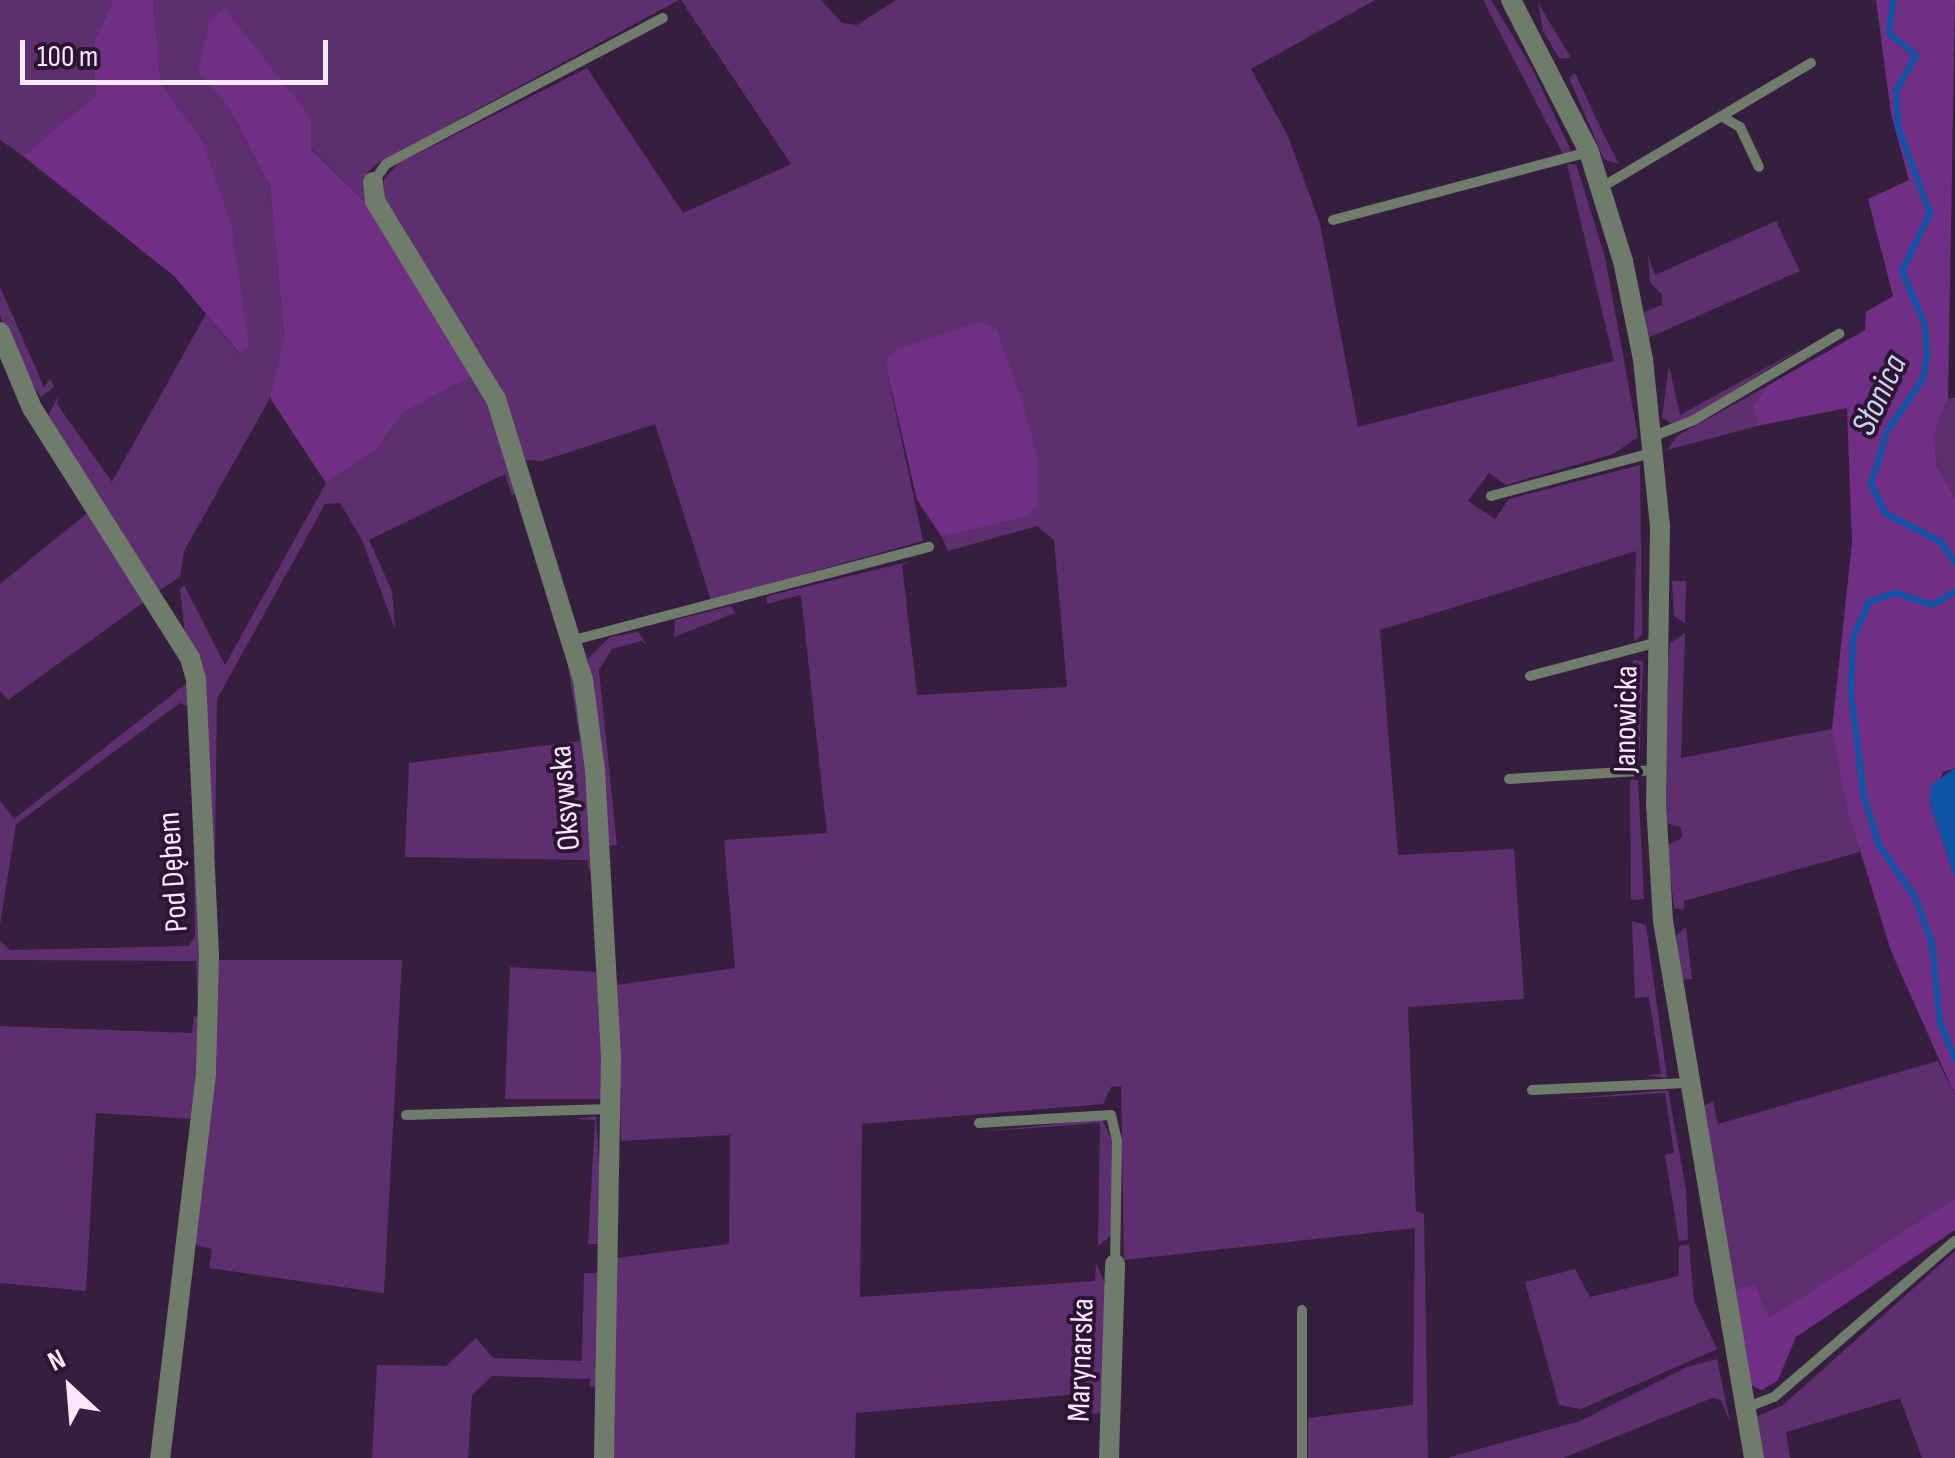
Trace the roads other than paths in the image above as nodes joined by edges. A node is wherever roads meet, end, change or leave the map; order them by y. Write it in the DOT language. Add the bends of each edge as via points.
graph roads {
  1 [pos="1511,0"];
  2 [pos="663,18"];
  3 [pos="1811,63"];
  4 [pos="1726,119"];
  5 [pos="1589,152"];
  6 [pos="1759,167"];
  7 [pos="373,182"];
  8 [pos="1602,186"];
  9 [pos="1334,220"];
  10 [pos="0,332"];
  11 [pos="1840,334"];
  12 [pos="1654,444"];
  13 [pos="1491,496"];
  14 [pos="928,548"];
  15 [pos="574,640"];
  16 [pos="1659,642"];
  17 [pos="1530,676"];
  18 [pos="1656,770"];
  19 [pos="1509,779"];
  20 [pos="1686,1083"];
  21 [pos="1532,1090"];
  22 [pos="611,1109"];
  23 [pos="406,1116"];
  24 [pos="978,1123"];
  25 [pos="1955,1242"];
  26 [pos="1115,1264"];
  27 [pos="1302,1310"];
  28 [pos="1744,1408"];
  29 [pos="160,1458"];
  30 [pos="604,1458"];
  31 [pos="1109,1458"];
  32 [pos="1302,1458"];
  33 [pos="1754,1458"];
  1 -- 5 [label="street, Janowicka"];
  2 -- 7 [label="lane" via="386,164"];
  3 -- 4 [label="lane" via="1735,103"];
  4 -- 6 [label="lane" via="1740,127"];
  4 -- 8 [label="lane"];
  5 -- 8 [label="street, Janowicka"];
  5 -- 9 [label="lane"];
  7 -- 15 [label="street, Oksywska" via="375,202 496,399"];
  8 -- 12 [label="street, Janowicka" via="1630,290"];
  10 -- 29 [label="street, Pod Dębem" via="32,408 190,658 196,679 209,956 206,1074"];
  11 -- 12 [label="lane"];
  12 -- 13 [label="lane"];
  12 -- 16 [label="street, Janowicka"];
  14 -- 15 [label="lane"];
  15 -- 22 [label="street, Oksywska" via="595,770"];
  16 -- 17 [label="lane"];
  16 -- 18 [label="street, Janowicka"];
  18 -- 19 [label="lane"];
  18 -- 20 [label="street, Janowicka" via="1663,921"];
  20 -- 21 [label="lane"];
  20 -- 28 [label="street, Janowicka"];
  22 -- 23 [label="lane"];
  22 -- 30 [label="street, Oksywska"];
  24 -- 26 [label="lane" via="1112,1115"];
  25 -- 28 [label="lane" via="1774,1397"];
  26 -- 31 [label="street, Marynarska"];
  27 -- 32 [label="lane"];
  28 -- 33 [label="street, Janowicka"];
}
